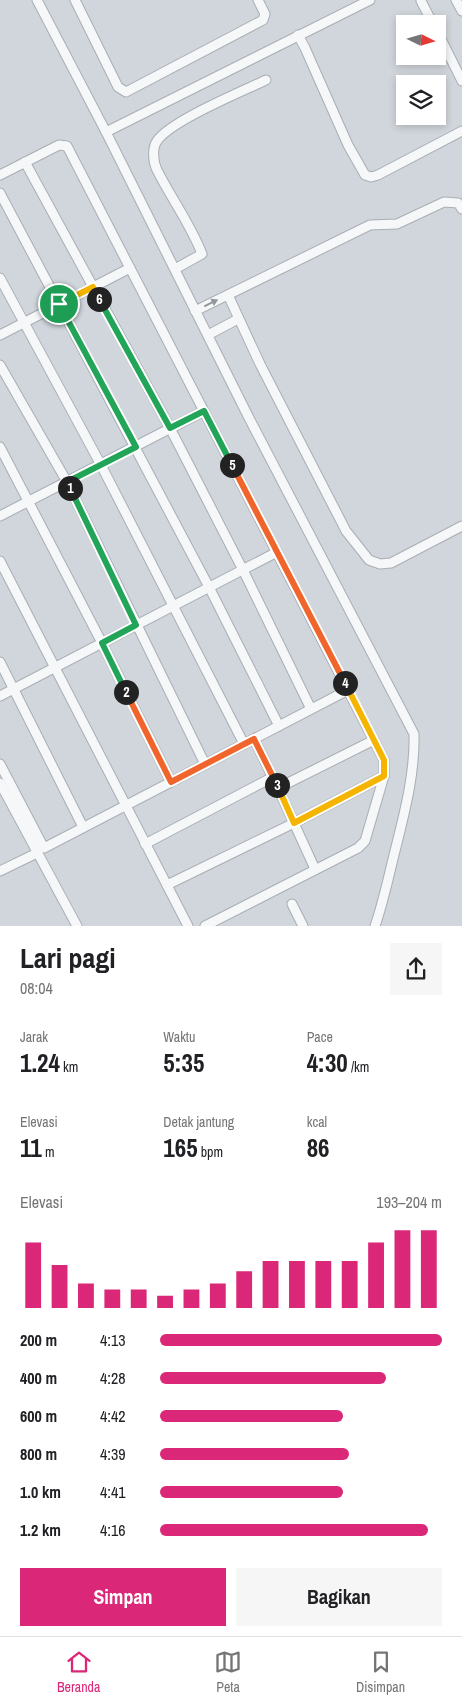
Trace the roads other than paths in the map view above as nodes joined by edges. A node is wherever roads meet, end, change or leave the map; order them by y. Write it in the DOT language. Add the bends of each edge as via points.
graph roads {
  1 [pos="36,0"];
  2 [pos="75,0"];
  3 [pos="258,0"];
  4 [pos="370,0"];
  5 [pos="421,0"];
  6 [pos="456,0"];
  7 [pos="462,11"];
  8 [pos="428,15"];
  9 [pos="298,36"];
  10 [pos="446,49"];
  11 [pos="266,80"];
  12 [pos="462,81"];
  13 [pos="462,131"];
  14 [pos="106,132"];
  15 [pos="25,162"];
  16 [pos="0,175"];
  17 [pos="0,193"];
  18 [pos="462,209"];
  19 [pos="130,268"];
  20 [pos="175,269"];
  21 [pos="0,278"];
  22 [pos="93,287"];
  23 [pos="228,295"];
  24 [pos="59,304"];
  25 [pos="195,312"];
  26 [pos="238,319"];
  27 [pos="24,323"];
  28 [pos="0,335"];
  29 [pos="208,335"];
  30 [pos="0,365"];
  31 [pos="204,411"];
  32 [pos="170,428"];
  33 [pos="0,447"];
  34 [pos="136,447"];
  35 [pos="101,465"];
  36 [pos="67,482"];
  37 [pos="29,501"];
  38 [pos="0,516"];
  39 [pos="462,526"];
  40 [pos="277,552"];
  41 [pos="0,561"];
  42 [pos="242,570"];
  43 [pos="209,587"];
  44 [pos="172,606"];
  45 [pos="136,625"];
  46 [pos="102,643"];
  47 [pos="0,662"];
  48 [pos="54,667"];
  49 [pos="14,689"];
  50 [pos="348,690"];
  51 [pos="0,696"];
  52 [pos="311,709"];
  53 [pos="279,726"];
  54 [pos="254,739"];
  55 [pos="374,740"];
  56 [pos="244,744"];
  57 [pos="0,764"];
  58 [pos="205,764"];
  59 [pos="384,776"];
  60 [pos="273,777"];
  61 [pos="171,782"];
  62 [pos="0,783"];
  63 [pos="278,788"];
  64 [pos="124,806"];
  65 [pos="294,823"];
  66 [pos="83,827"];
  67 [pos="145,844"];
  68 [pos="37,853"];
  69 [pos="315,870"];
  70 [pos="0,871"];
  71 [pos="167,885"];
  72 [pos="292,904"];
  73 [pos="76,926"];
  74 [pos="188,926"];
  75 [pos="205,926"];
  76 [pos="303,926"];
  77 [pos="375,926"];
  1 -- 14 [label="lane"];
  2 -- 3 [label="lane" via="118,87 126,92 263,20 265,14"];
  4 -- 9 [label="lane"];
  5 -- 8 [label="lane"];
  6 -- 7 [label="lane"];
  9 -- 13 [label="lane" via="365,175 378,175"];
  9 -- 14 [label="lane"];
  10 -- 12 [label="lane"];
  11 -- 20 [label="lane" via="186,118 157,141 154,148 156,168 202,254"];
  14 -- 20 [label="lane"];
  15 -- 16 [label="lane"];
  15 -- 19 [label="lane" via="59,145 67,146"];
  15 -- 22 [label="lane"];
  17 -- 24 [label="lane"];
  18 -- 23 [label="lane" via="458,203 444,202 397,224 370,225"];
  19 -- 22 [label="lane"];
  19 -- 31 [label="lane"];
  20 -- 25 [label="lane"];
  21 -- 27 [label="lane"];
  22 -- 24 [label="lane"];
  22 -- 32 [label="lane"];
  25 -- 23 [label="lane, one-way"];
  23 -- 26 [label="lane"];
  24 -- 27 [label="lane"];
  24 -- 34 [label="lane"];
  25 -- 29 [label="lane"];
  26 -- 29 [label="lane"];
  26 -- 39 [label="lane" via="346,531 369,560 391,563"];
  27 -- 28 [label="lane"];
  27 -- 35 [label="lane"];
  29 -- 77 [label="lane" via="414,734 412,775"];
  30 -- 36 [label="lane"];
  31 -- 32 [label="lane"];
  31 -- 40 [label="lane"];
  32 -- 34 [label="lane"];
  32 -- 42 [label="lane"];
  33 -- 37 [label="lane"];
  34 -- 35 [label="lane"];
  34 -- 43 [label="lane"];
  35 -- 36 [label="lane"];
  35 -- 44 [label="lane"];
  36 -- 37 [label="lane"];
  36 -- 45 [label="lane"];
  37 -- 38 [label="lane"];
  37 -- 46 [label="lane"];
  40 -- 42 [label="lane"];
  40 -- 50 [label="lane"];
  41 -- 48 [label="lane"];
  42 -- 43 [label="lane"];
  42 -- 52 [label="lane"];
  43 -- 44 [label="lane"];
  43 -- 53 [label="lane"];
  44 -- 45 [label="lane"];
  44 -- 56 [label="lane"];
  45 -- 46 [label="lane"];
  45 -- 58 [label="lane"];
  46 -- 48 [label="lane"];
  46 -- 61 [label="lane"];
  47 -- 49 [label="lane"];
  48 -- 49 [label="lane"];
  48 -- 64 [label="lane"];
  49 -- 51 [label="lane"];
  49 -- 66 [label="lane"];
  50 -- 52 [label="lane"];
  50 -- 55 [label="lane"];
  52 -- 53 [label="lane"];
  53 -- 54 [label="lane"];
  54 -- 56 [label="lane"];
  54 -- 60 [label="lane"];
  55 -- 59 [label="lane" via="384,760"];
  55 -- 63 [label="lane"];
  56 -- 58 [label="lane"];
  57 -- 66 [label="lane" via="43,848"];
  58 -- 61 [label="lane"];
  59 -- 65 [label="lane"];
  59 -- 69 [label="lane" via="365,842"];
  60 -- 63 [label="lane"];
  60 -- 67 [label="lane"];
  61 -- 64 [label="lane"];
  62 -- 68 [label="lane"];
  63 -- 65 [label="lane"];
  64 -- 66 [label="lane"];
  64 -- 67 [label="lane"];
  65 -- 69 [label="lane"];
  65 -- 71 [label="lane"];
  67 -- 71 [label="lane"];
  68 -- 70 [label="lane"];
  68 -- 73 [label="lane"];
  69 -- 75 [label="lane"];
  71 -- 74 [label="lane"];
  72 -- 76 [label="lane"];
}
